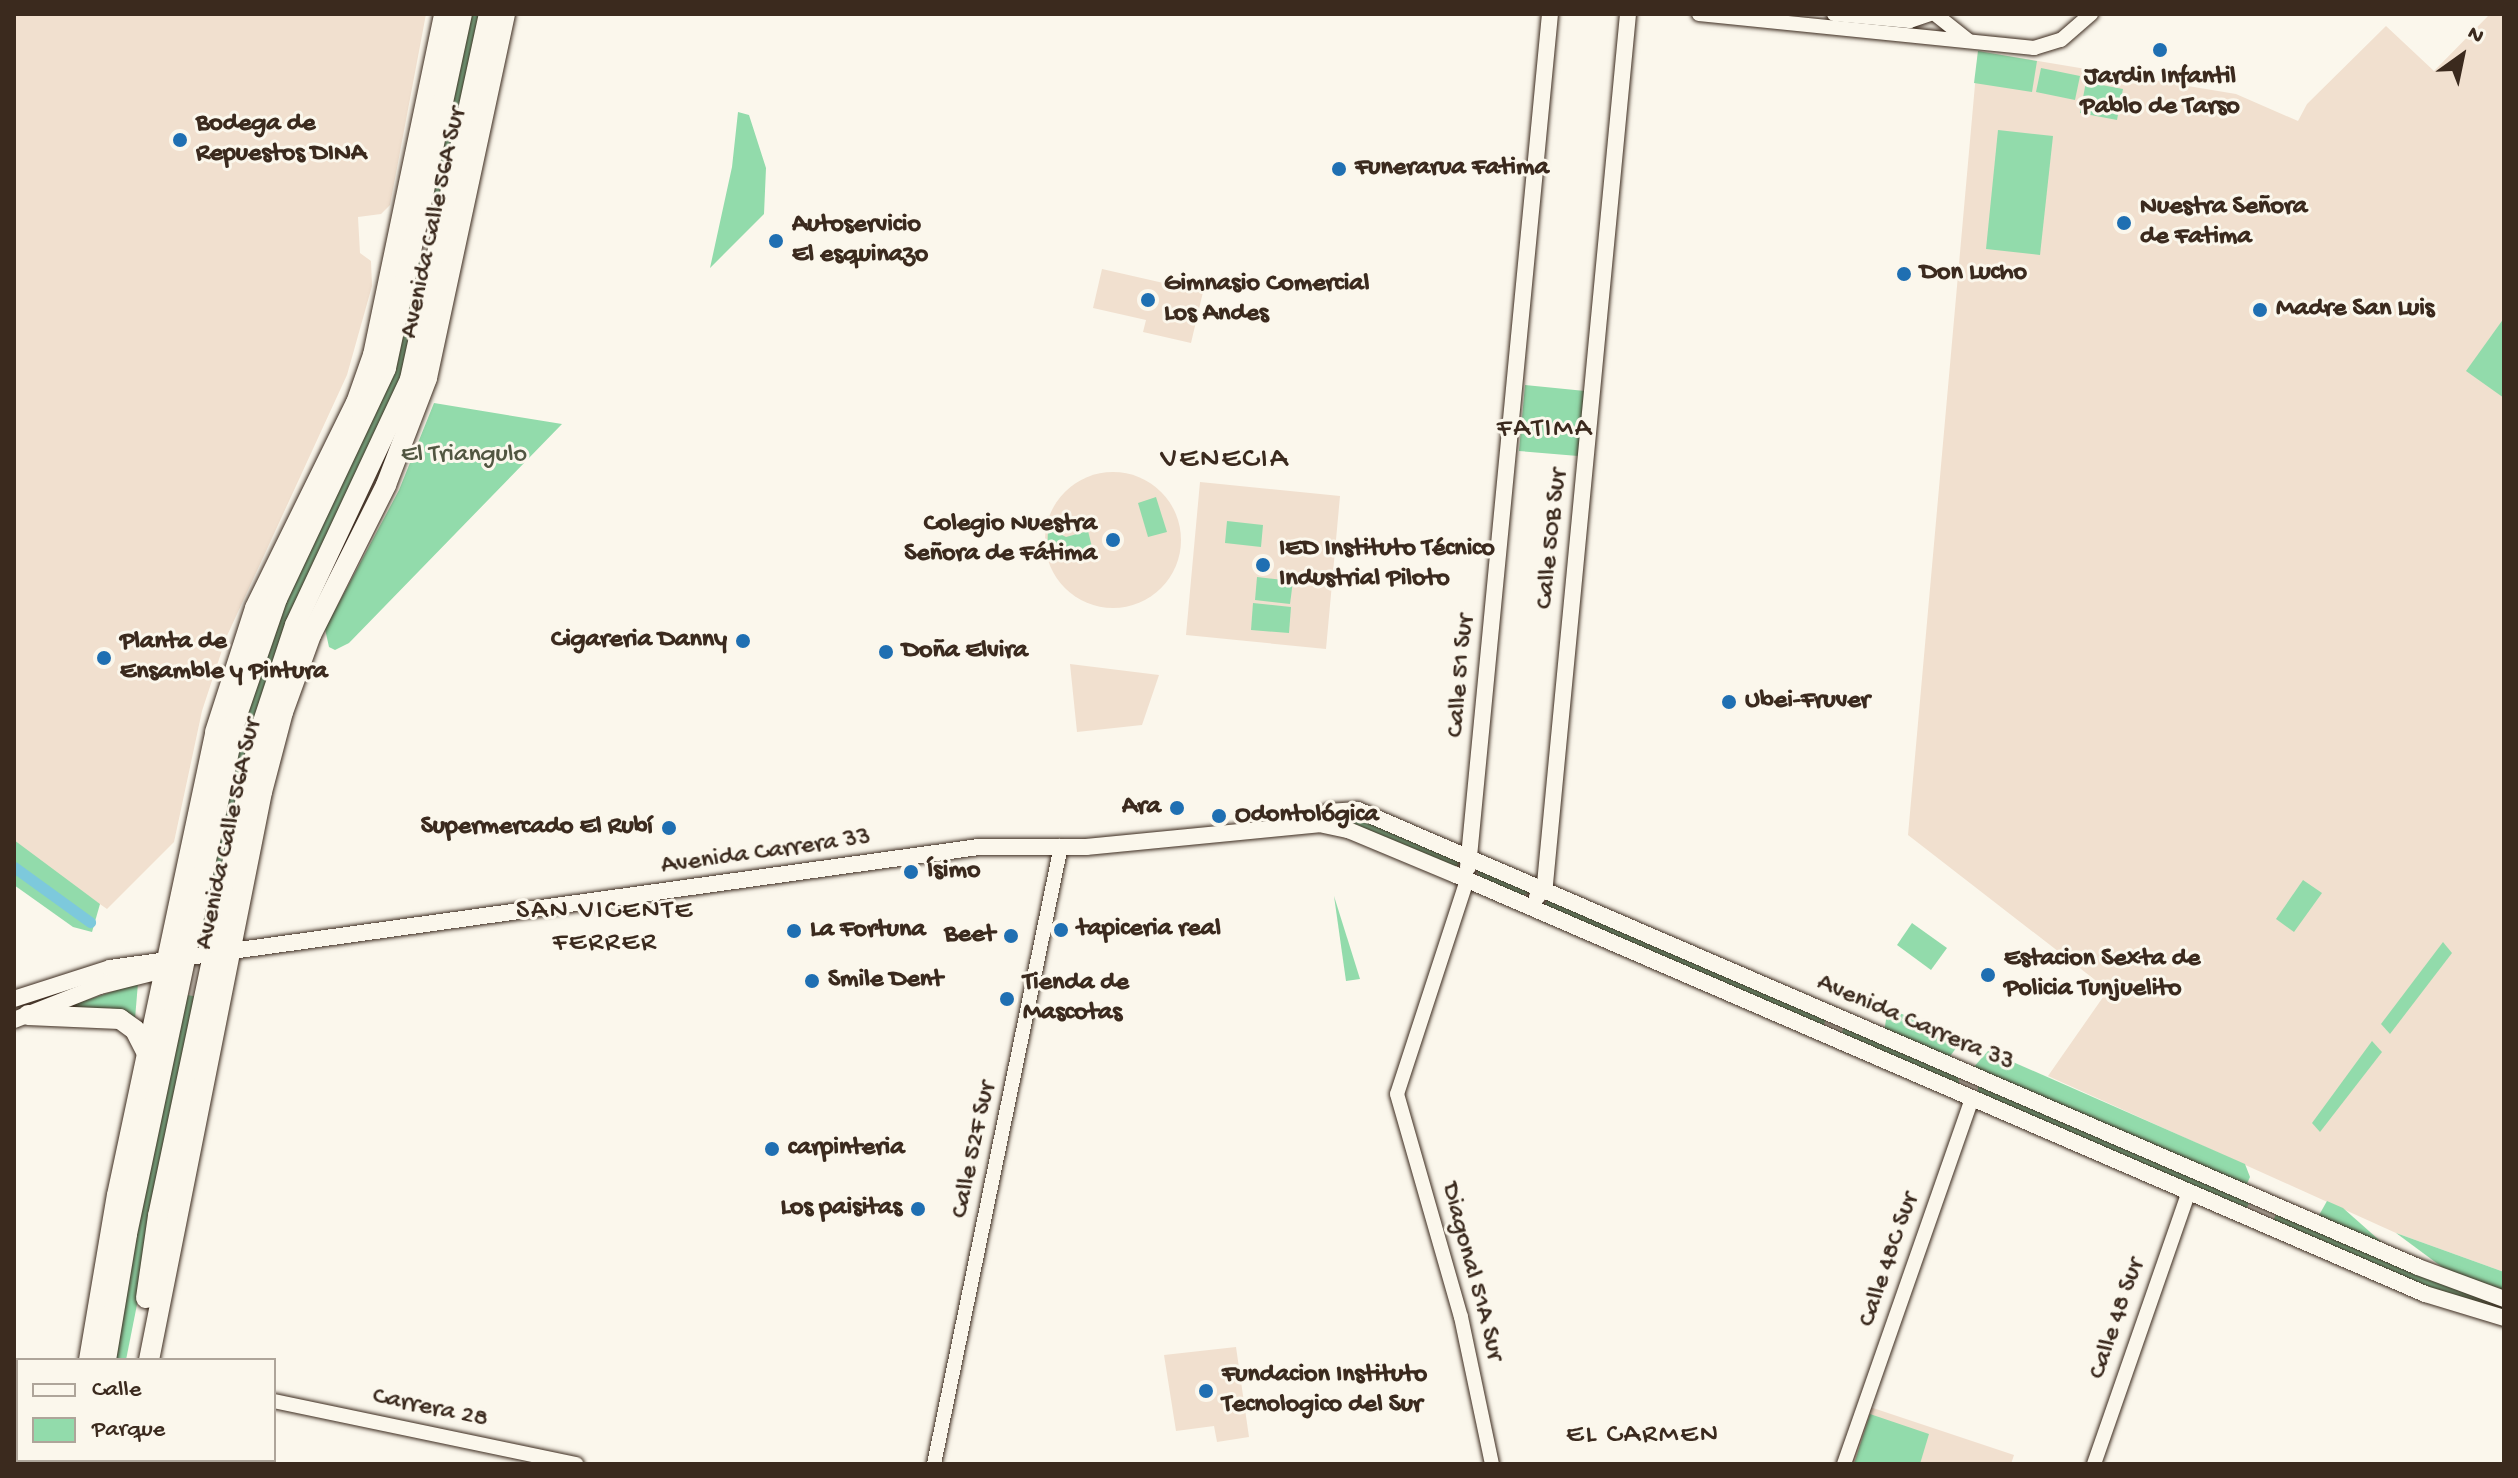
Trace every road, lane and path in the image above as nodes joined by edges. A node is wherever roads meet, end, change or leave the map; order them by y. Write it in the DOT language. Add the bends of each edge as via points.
graph roads {
  1 [pos="444,14"];
  2 [pos="462,14"];
  3 [pos="489,14"];
  4 [pos="505,14"];
  5 [pos="1550,14"];
  6 [pos="1628,14"];
  7 [pos="1699,14"];
  8 [pos="1834,14"];
  9 [pos="1932,14"];
  10 [pos="2091,14"];
  11 [pos="1969,41"];
  12 [pos="483,44"];
  13 [pos="454,55"];
  14 [pos="489,91"];
  15 [pos="425,109"];
  16 [pos="427,378"];
  17 [pos="392,424"];
  18 [pos="314,489"];
  19 [pos="300,548"];
  20 [pos="260,731"];
  21 [pos="206,773"];
  22 [pos="262,792"];
  23 [pos="216,808"];
  24 [pos="1309,824"];
  25 [pos="1061,846"];
  26 [pos="1469,857"];
  27 [pos="1467,880"];
  28 [pos="1544,890"];
  29 [pos="1512,900"];
  30 [pos="219,953"];
  31 [pos="175,963"];
  32 [pos="18,1007"];
  33 [pos="147,1054"];
  34 [pos="1965,1072"];
  35 [pos="1397,1094"];
  36 [pos="1972,1098"];
  37 [pos="197,1114"];
  38 [pos="146,1141"];
  39 [pos="171,1156"];
  40 [pos="123,1174"];
  41 [pos="2189,1191"];
  42 [pos="2504,1299"];
  43 [pos="2504,1318"];
  44 [pos="89,1358"];
  45 [pos="106,1358"];
  46 [pos="137,1358"];
  47 [pos="149,1358"];
  48 [pos="276,1401"];
  49 [pos="576,1464"];
  50 [pos="934,1464"];
  51 [pos="1492,1464"];
  52 [pos="1844,1464"];
  53 [pos="2094,1464"];
  1 -- 15 [label="highway, Avenida Calle 56A Sur"];
  2 -- 13 [label="highway, Avenida Calle 56A Sur"];
  3 -- 12 [label="highway, Avenida Calle 56A Sur"];
  4 -- 14 [label="highway, Avenida Calle 56A Sur"];
  5 -- 26 [label="main road, Calle 51 Sur"];
  6 -- 28 [label="main road, Calle 50B Sur"];
  7 -- 11 [label="street"];
  8 -- 9 [label="street" via="1910,21"];
  9 -- 11 [label="street"];
  10 -- 11 [label="street" via="2061,40 2034,48"];
  12 -- 14 [label="highway"];
  12 -- 17 [label="highway, Avenida Calle 56A Sur" via="419,347"];
  13 -- 15 [label="highway"];
  13 -- 19 [label="highway, Avenida Calle 56A Sur" via="393,346 370,410"];
  14 -- 16 [label="highway, Avenida Calle 56A Sur"];
  15 -- 18 [label="highway, Avenida Calle 56A Sur" via="373,355"];
  16 -- 17 [label="highway"];
  16 -- 22 [label="highway, Avenida Calle 56A Sur" via="386,485 295,670"];
  17 -- 20 [label="highway, Avenida Calle 56A Sur" via="312,585"];
  18 -- 19 [label="highway"];
  18 -- 21 [label="highway, Avenida Calle 56A Sur" via="242,638"];
  19 -- 23 [label="highway, Avenida Calle 56A Sur" via="257,650"];
  20 -- 22 [label="highway"];
  20 -- 30 [label="highway, Avenida Calle 56A Sur"];
  21 -- 23 [label="highway"];
  21 -- 31 [label="highway, Avenida Calle 56A Sur"];
  22 -- 30 [label="highway, Avenida Calle 56A Sur"];
  23 -- 31 [label="highway, Avenida Calle 56A Sur"];
  24 -- 25 [label="main road, Avenida Carrera 33"];
  24 -- 26 [label="main road, Avenida Carrera 33" via="1328,812 1358,810"];
  24 -- 27 [label="main road, Avenida Carrera 33" via="1348,830"];
  25 -- 30 [label="main road, Avenida Carrera 33" via="979,847"];
  25 -- 50 [label="street, Calle 52F Sur"];
  26 -- 27 [label="main road, Calle 51 Sur"];
  26 -- 28 [label="main road, Avenida Carrera 33"];
  27 -- 29 [label="main road, Avenida Carrera 33"];
  27 -- 35 [label="street, Calle 51 Sur"];
  28 -- 29 [label="main road" via="1532,899"];
  28 -- 34 [label="main road, Avenida Carrera 33"];
  29 -- 36 [label="main road, Avenida Carrera 33"];
  30 -- 31 [label="main road, Avenida Carrera 33"];
  30 -- 37 [label="highway, Avenida Calle 56A Sur"];
  30 -- 39 [label="highway, Avenida Calle 56A Sur"];
  31 -- 32 [label="main road, Avenida Carrera 33"];
  31 -- 33 [label="highway, Avenida Calle 56A Sur"];
  31 -- 38 [label="highway, Avenida Calle 56A Sur"];
  32 -- 33 [label="highway" via="120,1019 135,1030"];
  33 -- 40 [label="highway, Avenida Calle 56A Sur"];
  34 -- 36 [label="main road"];
  34 -- 42 [label="main road, Avenida Carrera 33"];
  35 -- 51 [label="street, Diagonal 51A Sur" via="1461,1317"];
  36 -- 41 [label="main road, Avenida Carrera 33"];
  36 -- 52 [label="street, Calle 48C Sur"];
  37 -- 39 [label="highway"];
  37 -- 47 [label="highway, Avenida Calle 56A Sur"];
  38 -- 40 [label="highway"];
  38 -- 45 [label="highway, Avenida Calle 56A Sur"];
  39 -- 46 [label="highway, Avenida Calle 56A Sur"];
  40 -- 44 [label="highway, Avenida Calle 56A Sur"];
  41 -- 43 [label="main road, Avenida Carrera 33" via="2425,1294"];
  41 -- 53 [label="street, Calle 48 Sur"];
  48 -- 49 [label="street, Carrera 28"];
}
